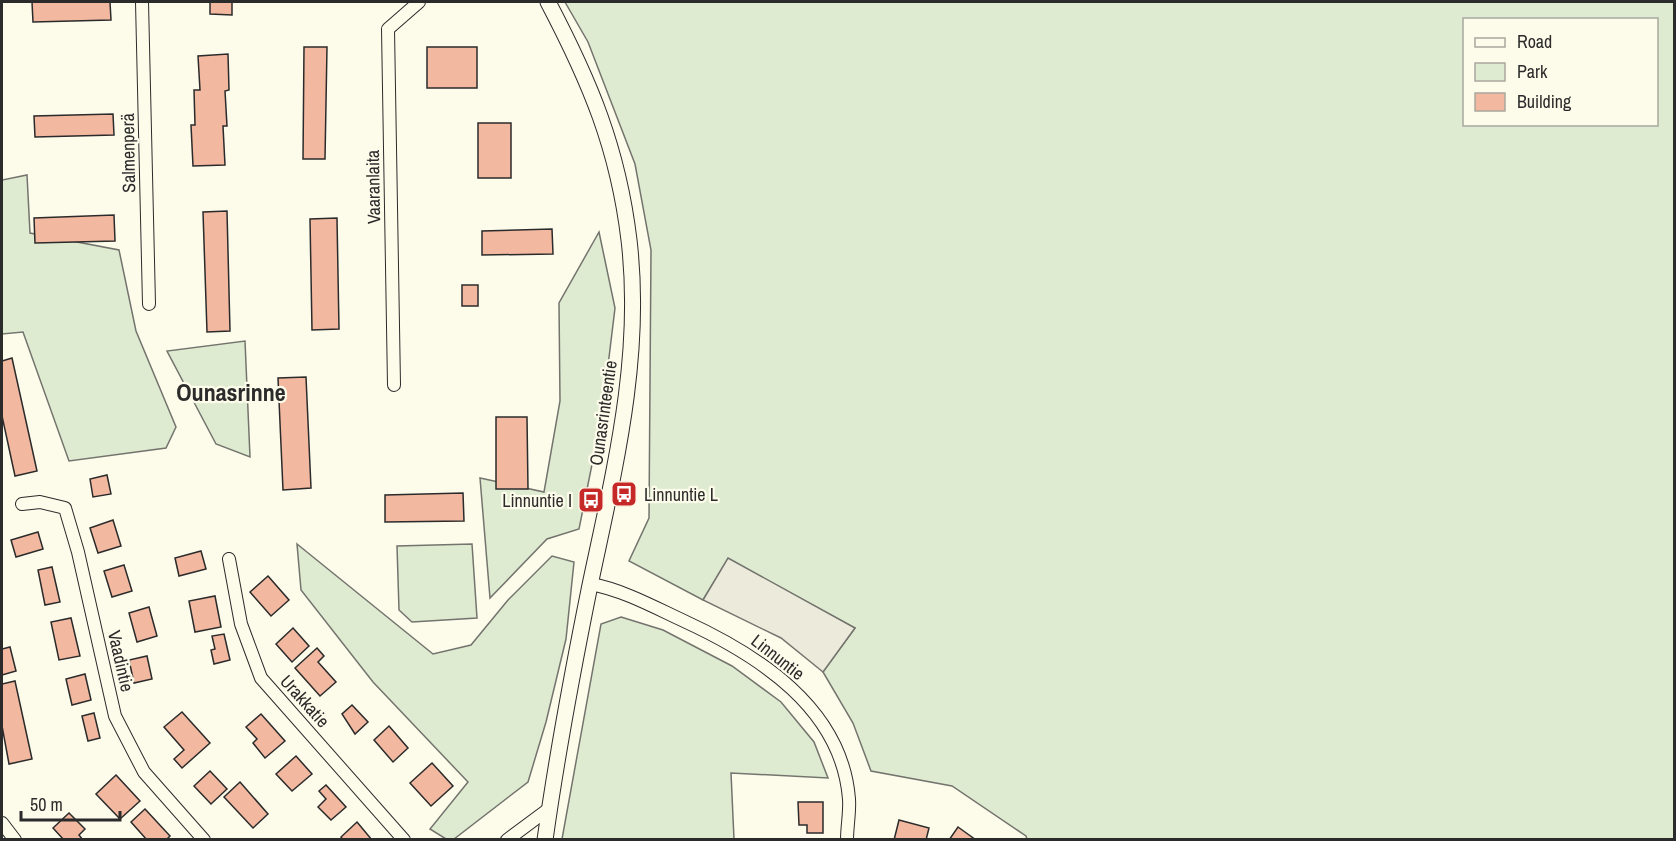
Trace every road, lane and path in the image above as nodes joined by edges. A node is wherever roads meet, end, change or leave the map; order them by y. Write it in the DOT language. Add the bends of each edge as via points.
graph roads {
  1 [pos="142,2"];
  2 [pos="419,2"];
  3 [pos="548,2"];
  4 [pos="149,304"];
  5 [pos="394,385"];
  6 [pos="22,504"];
  7 [pos="229,559"];
  8 [pos="591,585"];
  9 [pos="550,808"];
  10 [pos="2,823"];
  11 [pos="15,840"];
  12 [pos="204,840"];
  13 [pos="404,840"];
  14 [pos="507,840"];
  15 [pos="545,840"];
  16 [pos="847,840"];
  1 -- 4 [label="street, Salmenperä"];
  2 -- 5 [label="street, Vaaranlaita" via="388,29"];
  3 -- 8 [label="street, Ounasrinteentie" via="578,59 604,122 629,240 633,324 628,386 619,454"];
  6 -- 12 [label="street, Vaadintie" via="53,503 65,508 69,515 115,716 144,772"];
  7 -- 13 [label="street, Urakkatie" via="241,624 261,678"];
  8 -- 9 [label="street, Ounasrinteentie"];
  8 -- 16 [label="street, Linnuntie" via="618,592 718,636 782,679 820,720 840,757 849,800"];
  9 -- 14 [label="street"];
  9 -- 15 [label="street, Ounasrinteentie"];
  10 -- 11 [label="street"];
}
